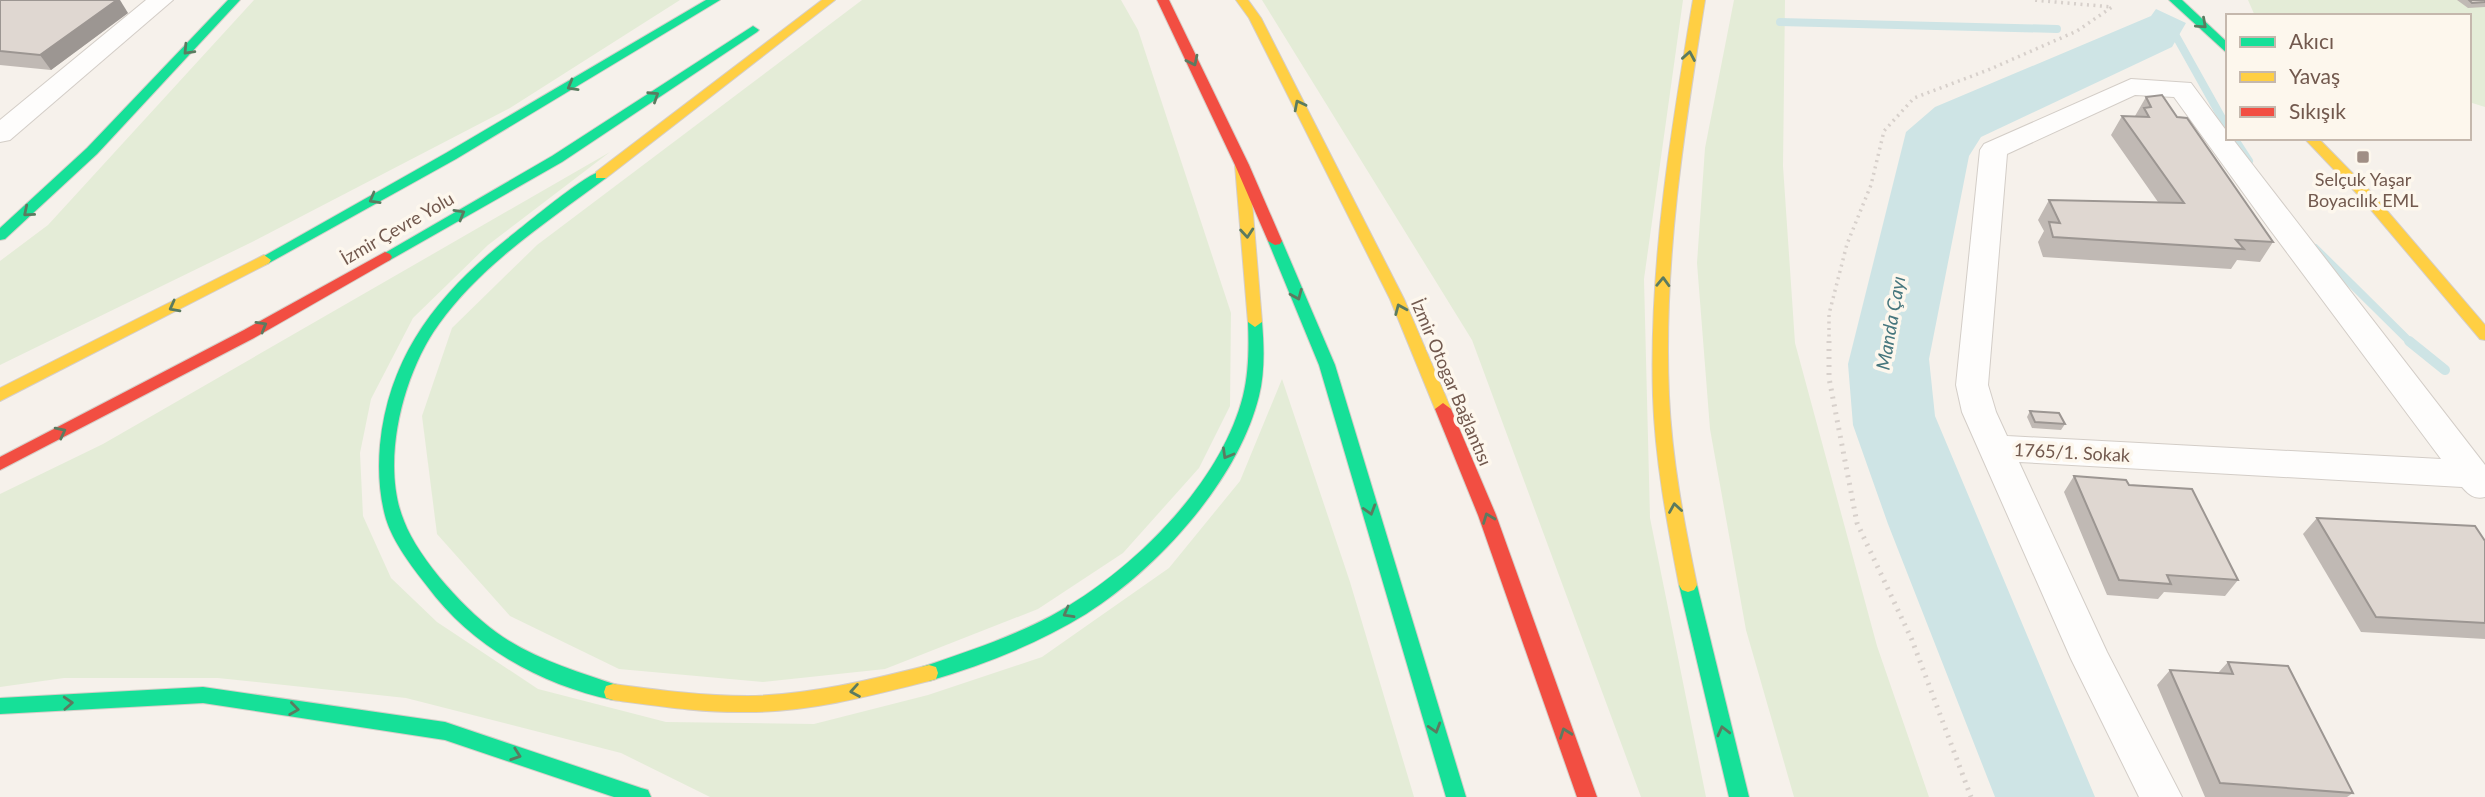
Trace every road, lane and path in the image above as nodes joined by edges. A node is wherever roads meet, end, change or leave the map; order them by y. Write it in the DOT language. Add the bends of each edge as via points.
graph roads {
  1 [pos="161,0"];
  2 [pos="234,0"];
  3 [pos="714,0"];
  4 [pos="829,0"];
  5 [pos="1163,0"];
  6 [pos="1242,0"];
  7 [pos="1699,0"];
  8 [pos="2033,0"];
  9 [pos="2175,0"];
  10 [pos="764,23"];
  11 [pos="2226,48"];
  12 [pos="0,134"];
  13 [pos="2312,140"];
  14 [pos="1242,165"];
  15 [pos="0,236"];
  16 [pos="2485,335"];
  17 [pos="0,395"];
  18 [pos="1995,448"];
  19 [pos="0,464"];
  20 [pos="2479,482"];
  21 [pos="0,706"];
  22 [pos="641,797"];
  23 [pos="1455,797"];
  24 [pos="1587,797"];
  25 [pos="1739,797"];
  26 [pos="1971,797"];
  27 [pos="2161,797"];
  1 -- 12 [label="street"];
  2 -- 15 [label="main road, one-way" via="100,143"];
  3 -- 17 [label="main road, İzmir Çevre Yolu, one-way" via="307,237"];
  14 -- 4 [label="main road, one-way" via="1257,343 1251,398 1230,451 1195,502 1150,552 1099,596 1028,635 947,668 861,691 781,701 680,701 600,690 529,664 476,630 431,581 394,519 386,453 396,400 416,348 452,299 488,262"];
  5 -- 14 [label="main road, one-way"];
  24 -- 6 [label="main road, İzmir Otogar Bağlantısı, one-way" via="1487,515 1396,299"];
  25 -- 7 [label="main road, one-way" via="1681,552 1665,439 1664,237"];
  8 -- 26 [label="path" via="2112,7 2077,31 1914,98 1884,131 1829,314 1829,378 1857,523 1912,640"];
  9 -- 11 [label="main road, one-way"];
  19 -- 10 [label="main road, İzmir Çevre Yolu, one-way" via="249,334 557,159"];
  13 -- 16 [label="main road" via="2366,195"];
  14 -- 23 [label="main road, one-way" via="1326,365"];
  18 -- 20 [label="street, 1765/1. Sokak"];
  18 -- 20 [label="street" via="1972,385 1994,150 2131,87 2182,89"];
  18 -- 27 [label="street, 1765/1. Sokak" via="2091,659"];
  21 -- 22 [label="main road, one-way" via="203,695 445,731"];
}
